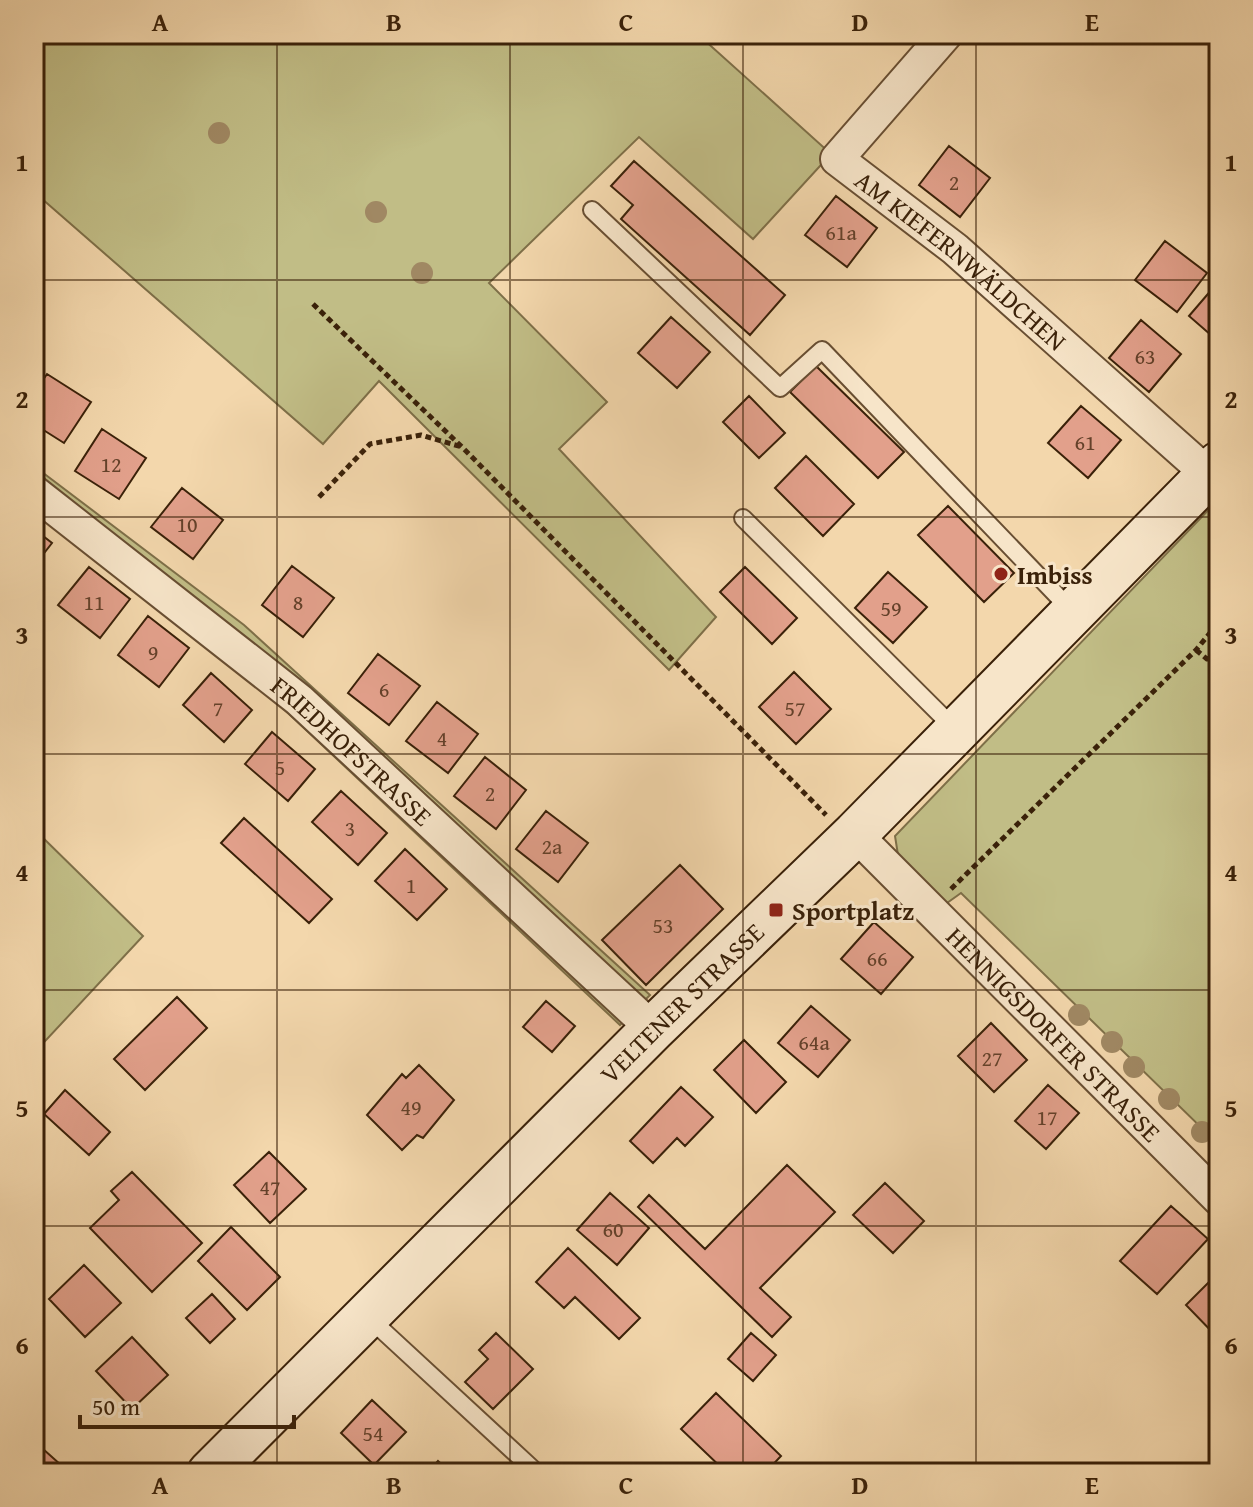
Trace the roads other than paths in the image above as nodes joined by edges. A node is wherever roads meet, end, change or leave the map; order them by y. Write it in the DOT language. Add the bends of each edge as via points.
graph roads {
  1 [pos="946,34"];
  2 [pos="592,210"];
  3 [pos="1209,479"];
  4 [pos="34,492"];
  5 [pos="743,518"];
  6 [pos="1075,614"];
  7 [pos="957,731"];
  8 [pos="852,836"];
  9 [pos="653,1029"];
  10 [pos="1219,1199"];
  11 [pos="367,1316"];
  12 [pos="210,1473"];
  13 [pos="537,1473"];
  1 -- 3 [label="street, AM KIEFERNWÄLDCHEN" via="837,159 955,249"];
  2 -- 6 [label="lane" via="780,388 822,350"];
  3 -- 6 [label="main road, VELTENER STRASSE"];
  4 -- 9 [label="street, FRIEDHOFSTRASSE" via="299,700"];
  5 -- 7 [label="lane"];
  6 -- 7 [label="main road, VELTENER STRASSE"];
  7 -- 8 [label="main road, VELTENER STRASSE"];
  8 -- 9 [label="main road, VELTENER STRASSE"];
  8 -- 10 [label="street, HENNIGSDORFER STRASSE"];
  9 -- 11 [label="main road, VELTENER STRASSE"];
  11 -- 12 [label="main road, VELTENER STRASSE"];
  11 -- 13 [label="lane"];
}
